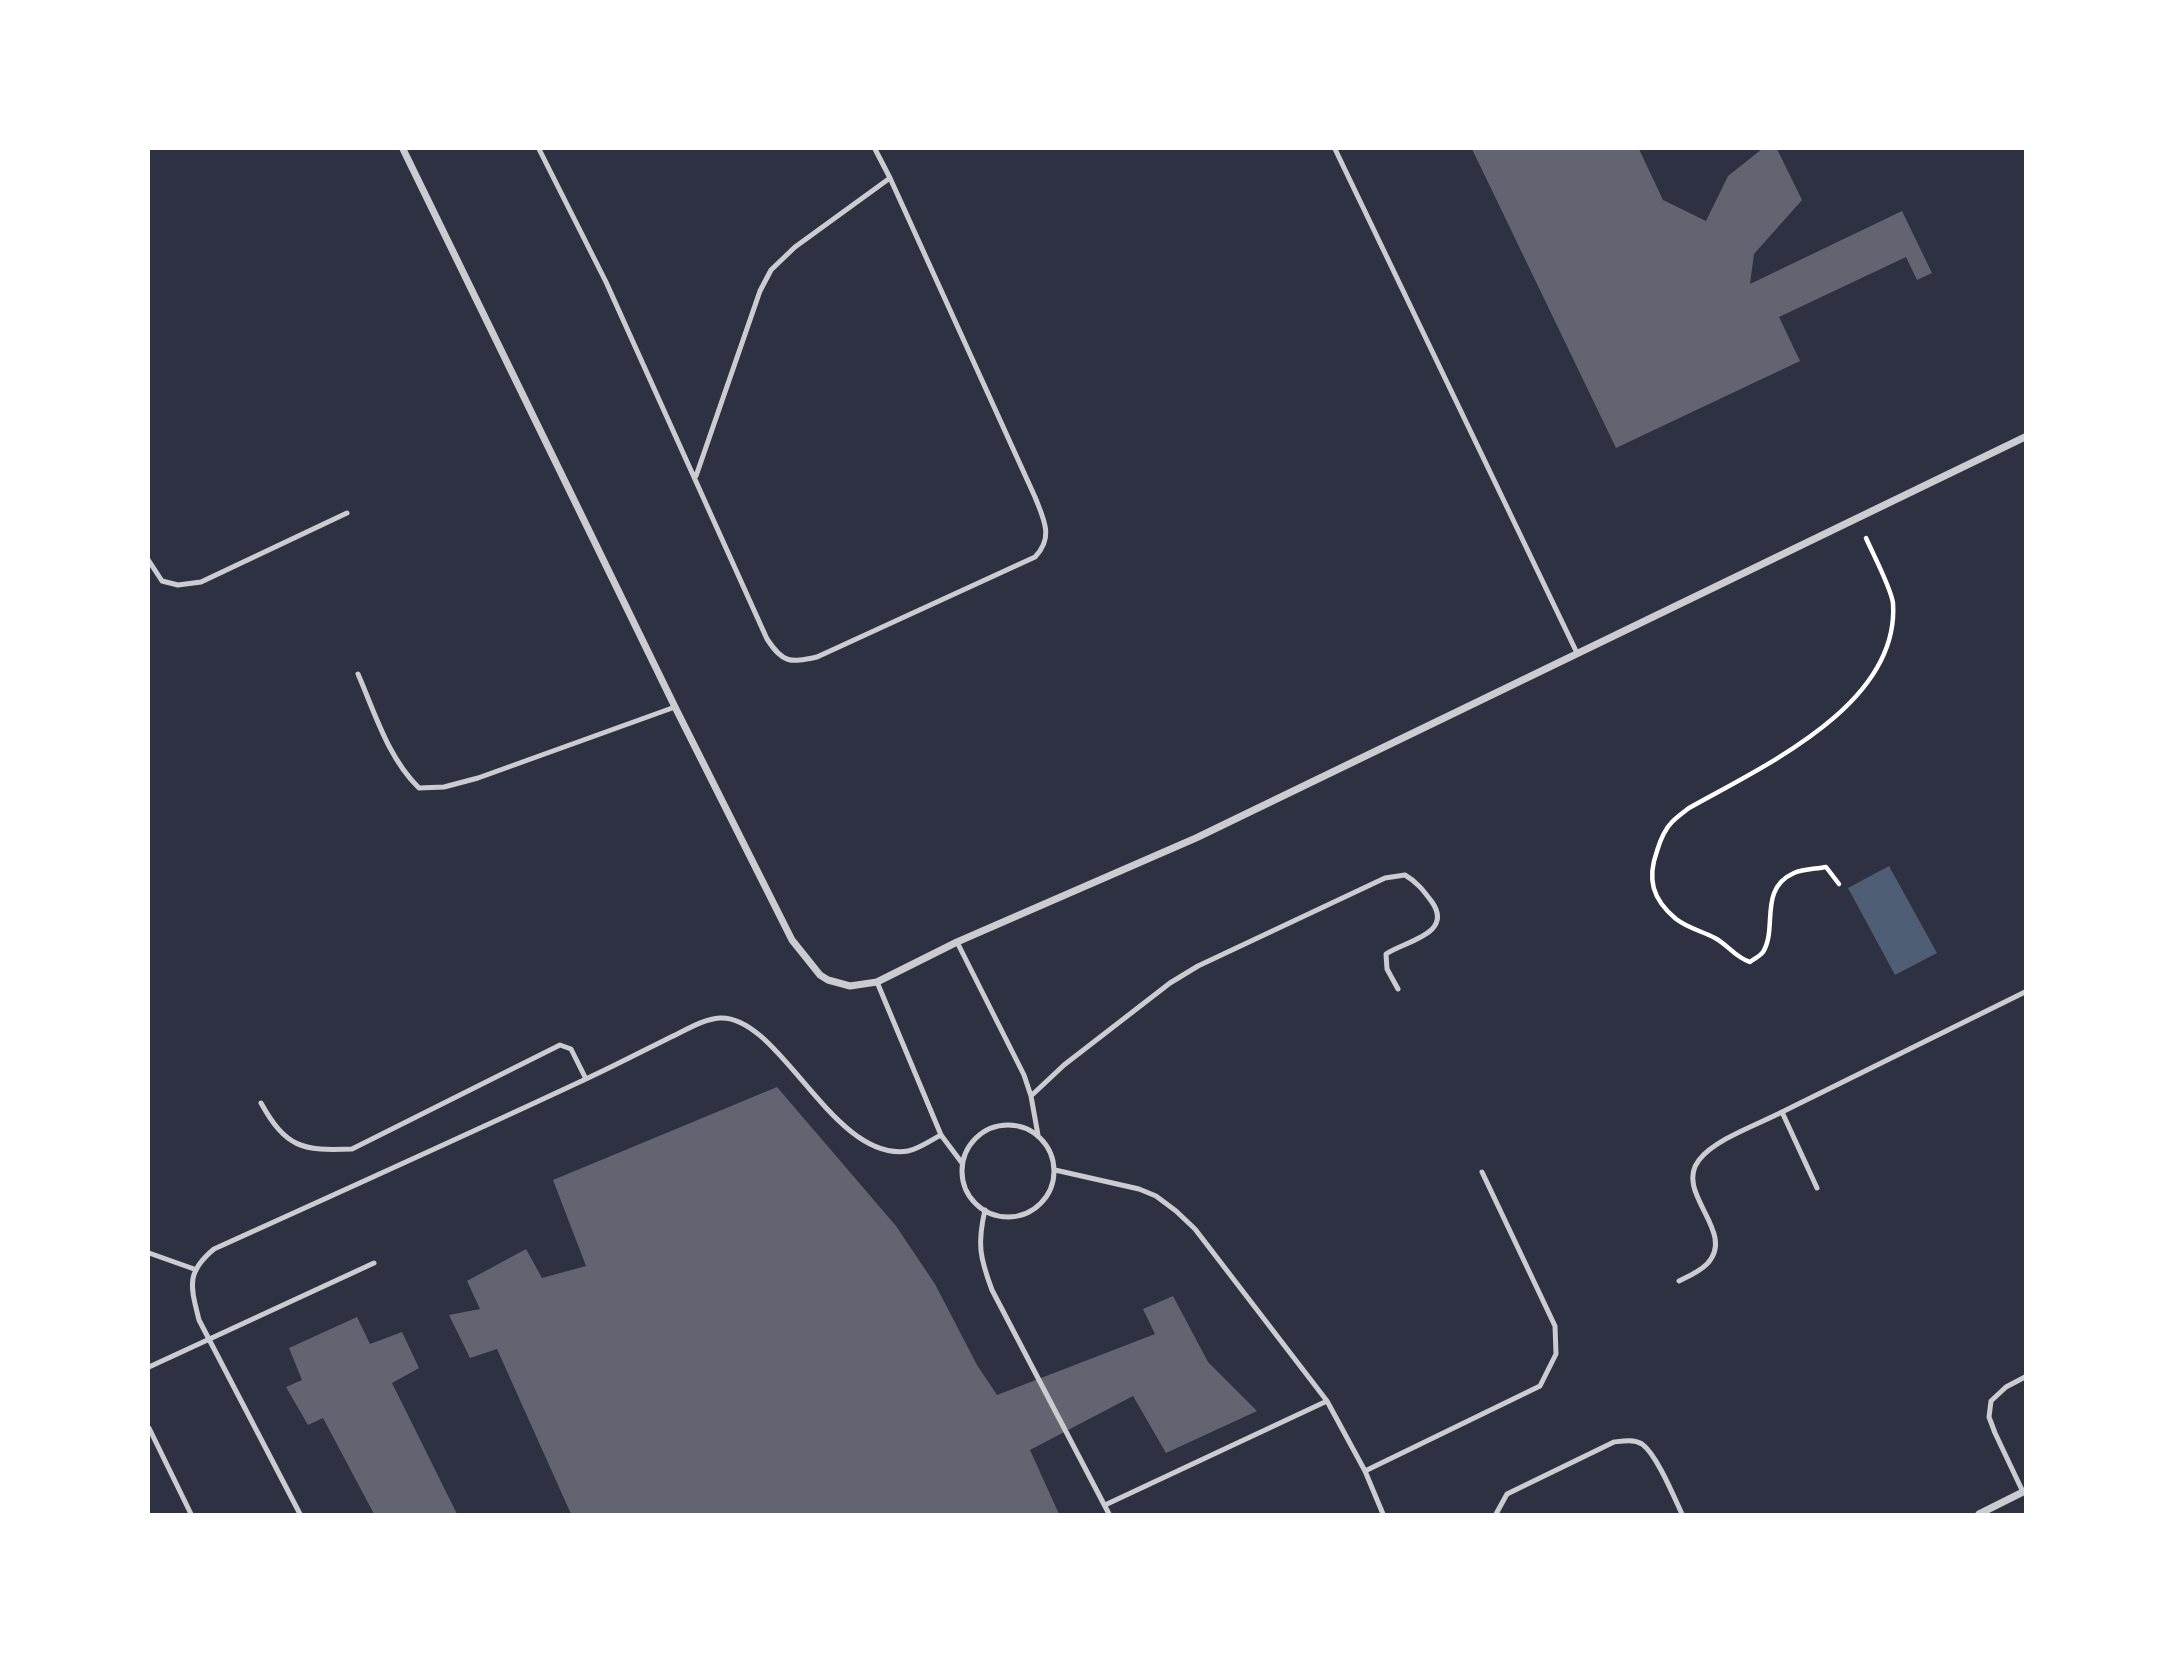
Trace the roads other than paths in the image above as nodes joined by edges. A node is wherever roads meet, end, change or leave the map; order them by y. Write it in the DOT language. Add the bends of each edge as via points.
graph roads {
  1 [pos="403,149"];
  2 [pos="540,149"];
  3 [pos="875,149"];
  4 [pos="1335,149"];
  5 [pos="890,178"];
  6 [pos="2025,437"];
  7 [pos="695,476"];
  8 [pos="347,513"];
  9 [pos="149,561"];
  10 [pos="1577,653"];
  11 [pos="358,674"];
  12 [pos="674,707"];
  13 [pos="957,942"];
  14 [pos="877,982"];
  15 [pos="1398,989"];
  16 [pos="2025,992"];
  17 [pos="586,1079"];
  18 [pos="1031,1096"];
  19 [pos="261,1103"];
  20 [pos="1782,1112"];
  21 [pos="941,1135"];
  22 [pos="1038,1135"];
  23 [pos="962,1163"];
  24 [pos="1055,1170"];
  25 [pos="1482,1172"];
  26 [pos="1817,1188"];
  27 [pos="985,1210"];
  28 [pos="149,1253"];
  29 [pos="374,1262"];
  30 [pos="194,1269"];
  31 [pos="1679,1281"];
  32 [pos="209,1339"];
  33 [pos="149,1367"];
  34 [pos="2025,1377"];
  35 [pos="1327,1401"];
  36 [pos="149,1428"];
  37 [pos="1364,1471"];
  38 [pos="2024,1492"];
  39 [pos="1105,1506"];
  40 [pos="191,1514"];
  41 [pos="300,1514"];
  42 [pos="1109,1514"];
  43 [pos="1383,1514"];
  44 [pos="1496,1514"];
  45 [pos="1682,1514"];
  46 [pos="1979,1514"];
  1 -- 12 [label="street"];
  2 -- 7 [label="lane"];
  3 -- 5 [label="lane"];
  4 -- 10 [label="lane"];
  5 -- 7 [label="lane" via="795,247 771,270"];
  5 -- 7 [label="lane" via="1035,497 1045,525 1043,548 1035,557 817,657 785,660 767,639"];
  6 -- 10 [label="street"];
  8 -- 9 [label="lane" via="201,582 178,585 162,581"];
  10 -- 13 [label="street" via="1196,838"];
  11 -- 12 [label="lane" via="396,760 419,788 478,778"];
  12 -- 14 [label="street" via="792,940 828,980 849,986"];
  13 -- 14 [label="street"];
  13 -- 18 [label="lane"];
  14 -- 21 [label="lane"];
  15 -- 18 [label="lane" via="1387,969 1386,954 1421,938 1438,920 1437,909 1420,884 1405,875 1385,878 1198,966 1064,1065"];
  16 -- 20 [label="lane"];
  17 -- 19 [label="lane" via="571,1049 559,1045 352,1149 305,1147 289,1141"];
  17 -- 21 [label="lane" via="722,1017 748,1025 836,1120 869,1142 904,1152"];
  17 -- 30 [label="lane" via="214,1249"];
  18 -- 22 [label="lane"];
  20 -- 26 [label="lane"];
  20 -- 31 [label="lane" via="1714,1146 1699,1159 1693,1182 1716,1237 1714,1252 1700,1270"];
  21 -- 23 [label="lane"];
  22 -- 23 [label="lane" via="1020,1125 990,1128 973,1140"];
  22 -- 24 [label="lane" via="1052,1154"];
  23 -- 27 [label="lane" via="965,1188"];
  24 -- 27 [label="lane" via="1050,1191 1037,1208 1009,1217"];
  24 -- 35 [label="lane" via="1139,1189 1176,1211 1195,1229"];
  25 -- 37 [label="lane" via="1555,1326 1556,1353 1539,1386"];
  27 -- 39 [label="lane" via="979,1248 992,1290"];
  28 -- 30 [label="lane"];
  29 -- 32 [label="lane"];
  30 -- 32 [label="lane" via="192,1293"];
  32 -- 33 [label="lane"];
  32 -- 41 [label="lane"];
  34 -- 38 [label="lane" via="1991,1401 1989,1417"];
  35 -- 37 [label="lane"];
  35 -- 39 [label="lane"];
  36 -- 40 [label="lane"];
  37 -- 43 [label="lane"];
  38 -- 46 [label="street"];
  39 -- 42 [label="lane"];
  44 -- 45 [label="lane" via="1507,1494 1614,1442 1628,1440 1650,1452"];
}
